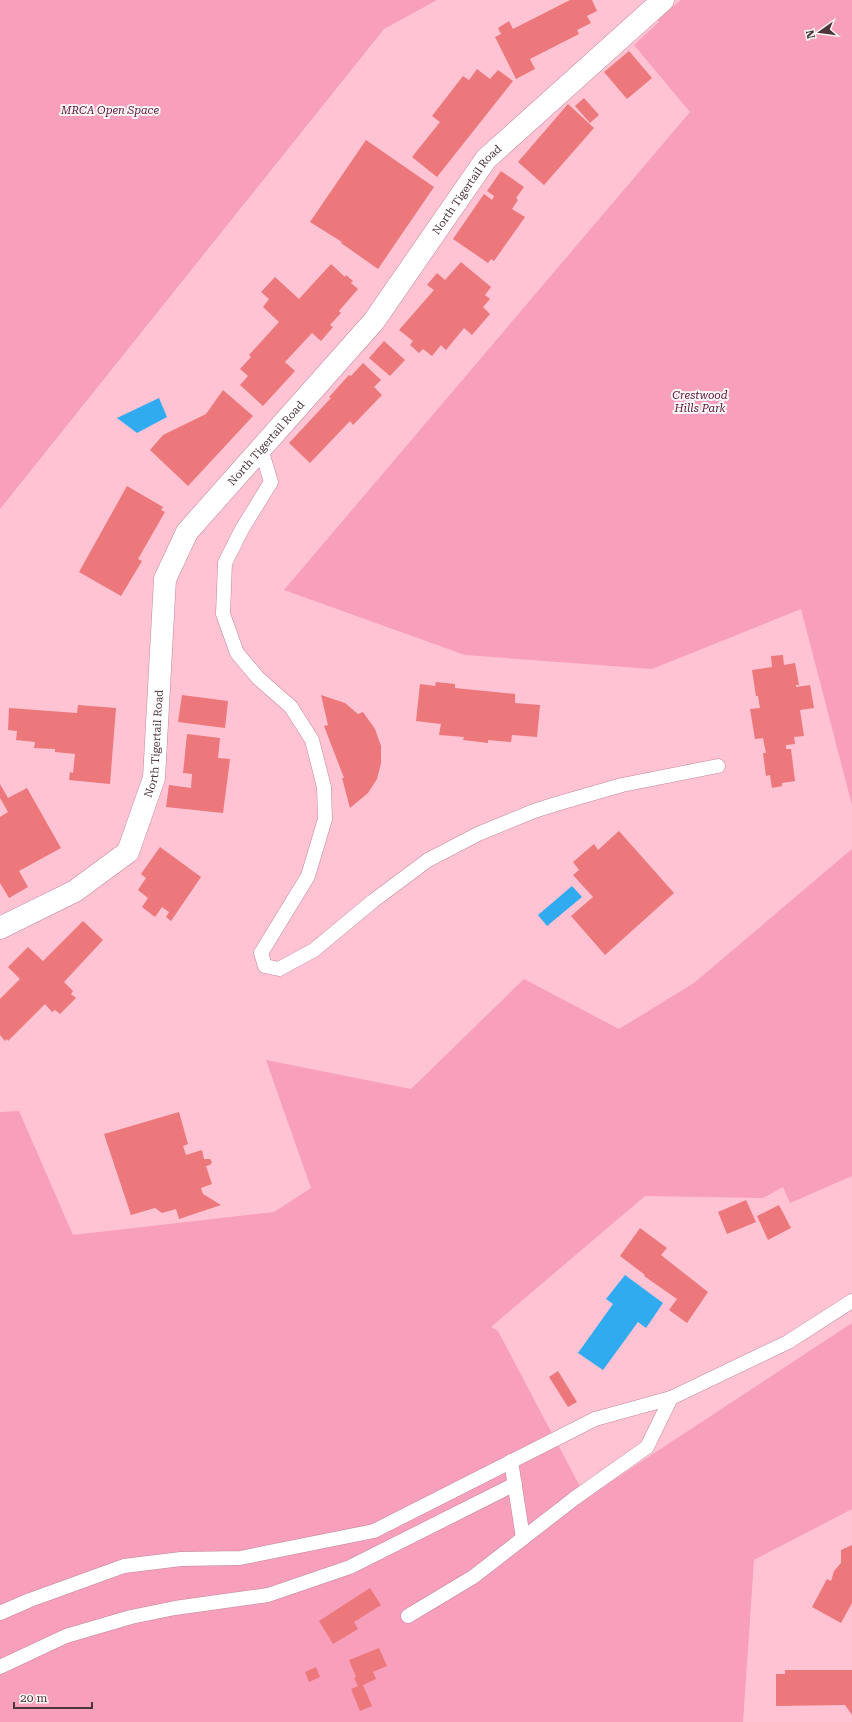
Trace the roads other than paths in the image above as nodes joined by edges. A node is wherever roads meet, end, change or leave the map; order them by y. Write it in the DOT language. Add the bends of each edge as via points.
graph roads {
  1 [pos="663,0"];
  2 [pos="261,449"];
  3 [pos="718,766"];
  4 [pos="0,928"];
  5 [pos="852,1301"];
  6 [pos="671,1398"];
  7 [pos="511,1461"];
  8 [pos="515,1484"];
  9 [pos="523,1538"];
  10 [pos="0,1613"];
  11 [pos="408,1616"];
  12 [pos="0,1667"];
  1 -- 2 [label="street, North Tigertail Road" via="486,159 374,321"];
  2 -- 3 [label="lane" via="271,482 225,562 223,614 237,653 258,678 291,707 312,740 324,787 325,819 308,876 261,953 265,966 279,969 314,950 428,860 478,834 563,802 622,786"];
  2 -- 4 [label="street, North Tigertail Road" via="187,532 165,579 154,778 128,852 74,891"];
  5 -- 6 [label="lane" via="788,1342"];
  6 -- 7 [label="lane" via="595,1419"];
  6 -- 9 [label="lane" via="647,1447 574,1498"];
  7 -- 8 [label="lane"];
  7 -- 10 [label="lane" via="374,1531 240,1558 181,1559 124,1566"];
  8 -- 9 [label="lane"];
  8 -- 12 [label="lane" via="350,1568 268,1595 131,1617 66,1636"];
  9 -- 11 [label="lane" via="473,1577"];
}
